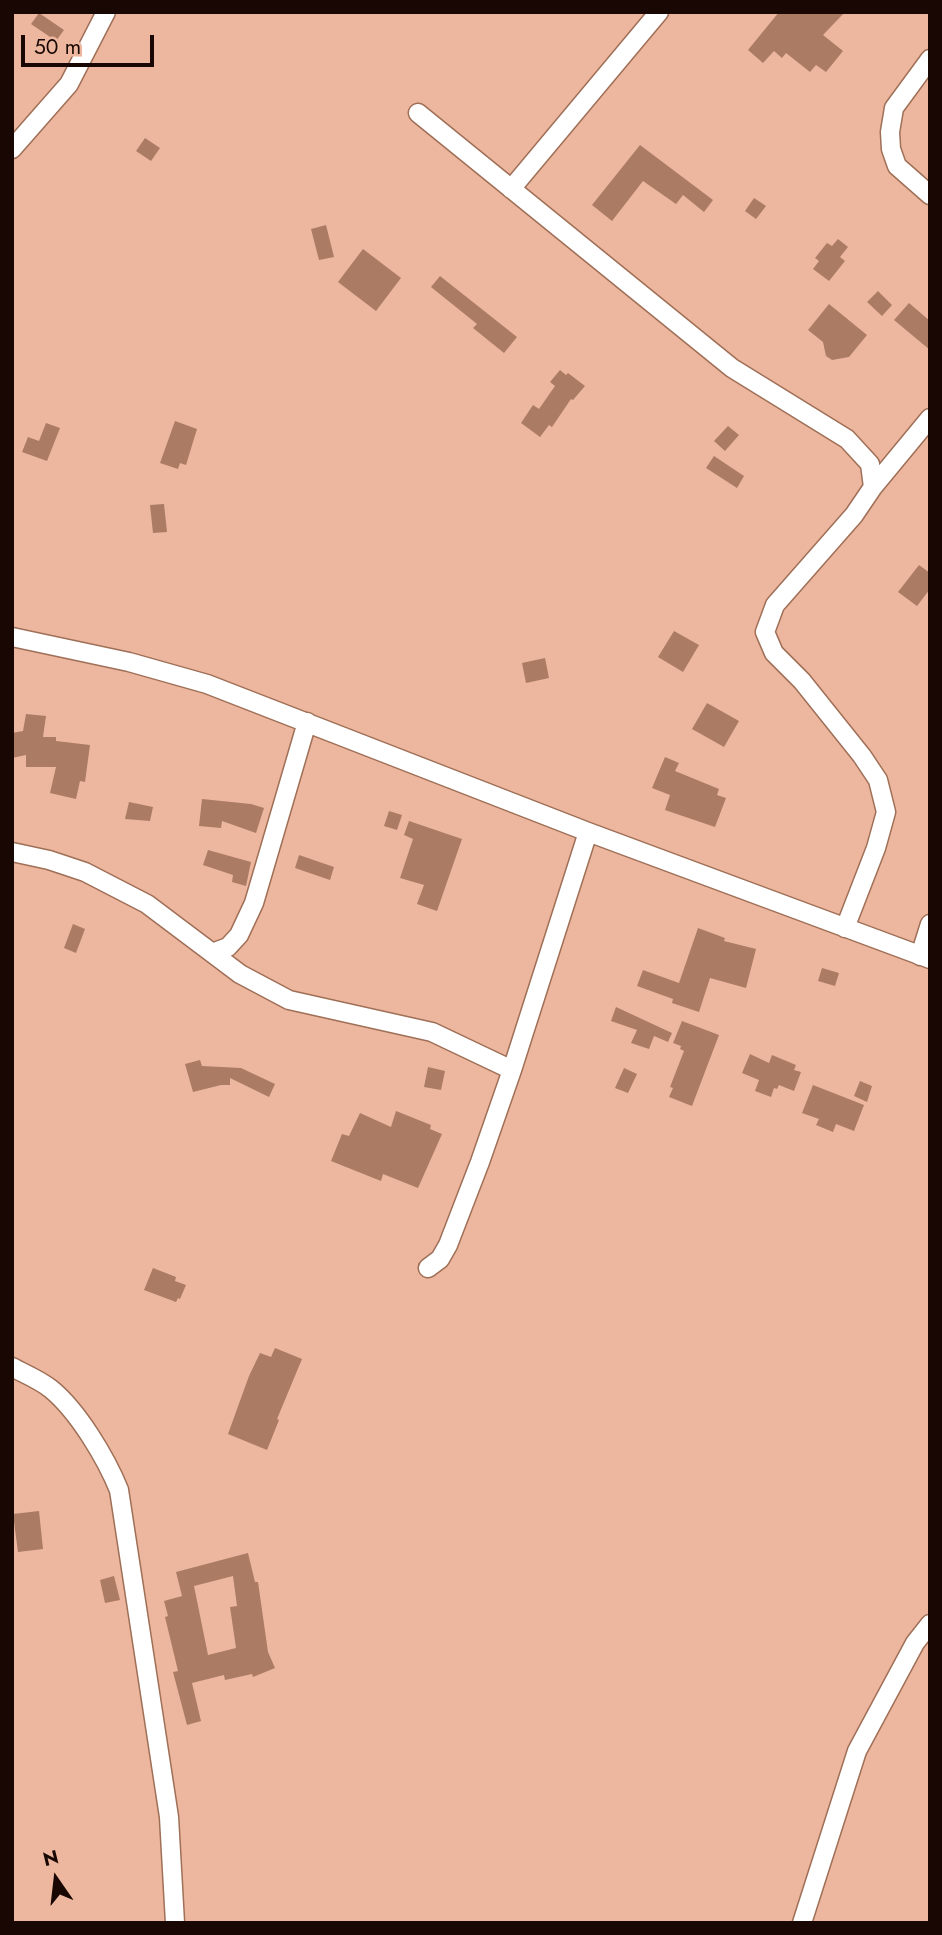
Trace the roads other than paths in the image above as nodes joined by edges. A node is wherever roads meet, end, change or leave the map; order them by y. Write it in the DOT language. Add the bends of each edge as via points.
graph roads {
  1 [pos="106,12"];
  2 [pos="659,12"];
  3 [pos="930,58"];
  4 [pos="418,113"];
  5 [pos="12,149"];
  6 [pos="511,189"];
  7 [pos="930,195"];
  8 [pos="930,418"];
  9 [pos="873,487"];
  10 [pos="12,637"];
  11 [pos="307,722"];
  12 [pos="588,832"];
  13 [pos="12,852"];
  14 [pos="930,924"];
  15 [pos="845,928"];
  16 [pos="212,953"];
  17 [pos="925,958"];
  18 [pos="512,1070"];
  19 [pos="428,1268"];
  20 [pos="12,1367"];
  21 [pos="930,1624"];
  22 [pos="175,1923"];
  23 [pos="802,1923"];
  1 -- 5 [label="street" via="69,84"];
  2 -- 6 [label="street"];
  3 -- 7 [label="street" via="894,108 890,132 897,166"];
  4 -- 6 [label="street"];
  6 -- 9 [label="street" via="732,368 847,439 870,464"];
  8 -- 9 [label="street"];
  9 -- 15 [label="street" via="775,605 765,632 775,653 878,780 886,811"];
  10 -- 11 [label="street" via="207,684"];
  11 -- 12 [label="street"];
  11 -- 16 [label="street" via="254,903 239,935 228,947"];
  12 -- 15 [label="street"];
  12 -- 18 [label="street"];
  13 -- 16 [label="street" via="85,872 147,904"];
  14 -- 17 [label="street"];
  15 -- 17 [label="street"];
  16 -- 18 [label="street" via="289,1000 432,1032"];
  18 -- 19 [label="street" via="448,1245"];
  20 -- 22 [label="street" via="51,1389 106,1459 119,1490 169,1817"];
  21 -- 23 [label="street" via="915,1643 857,1751"];
}
